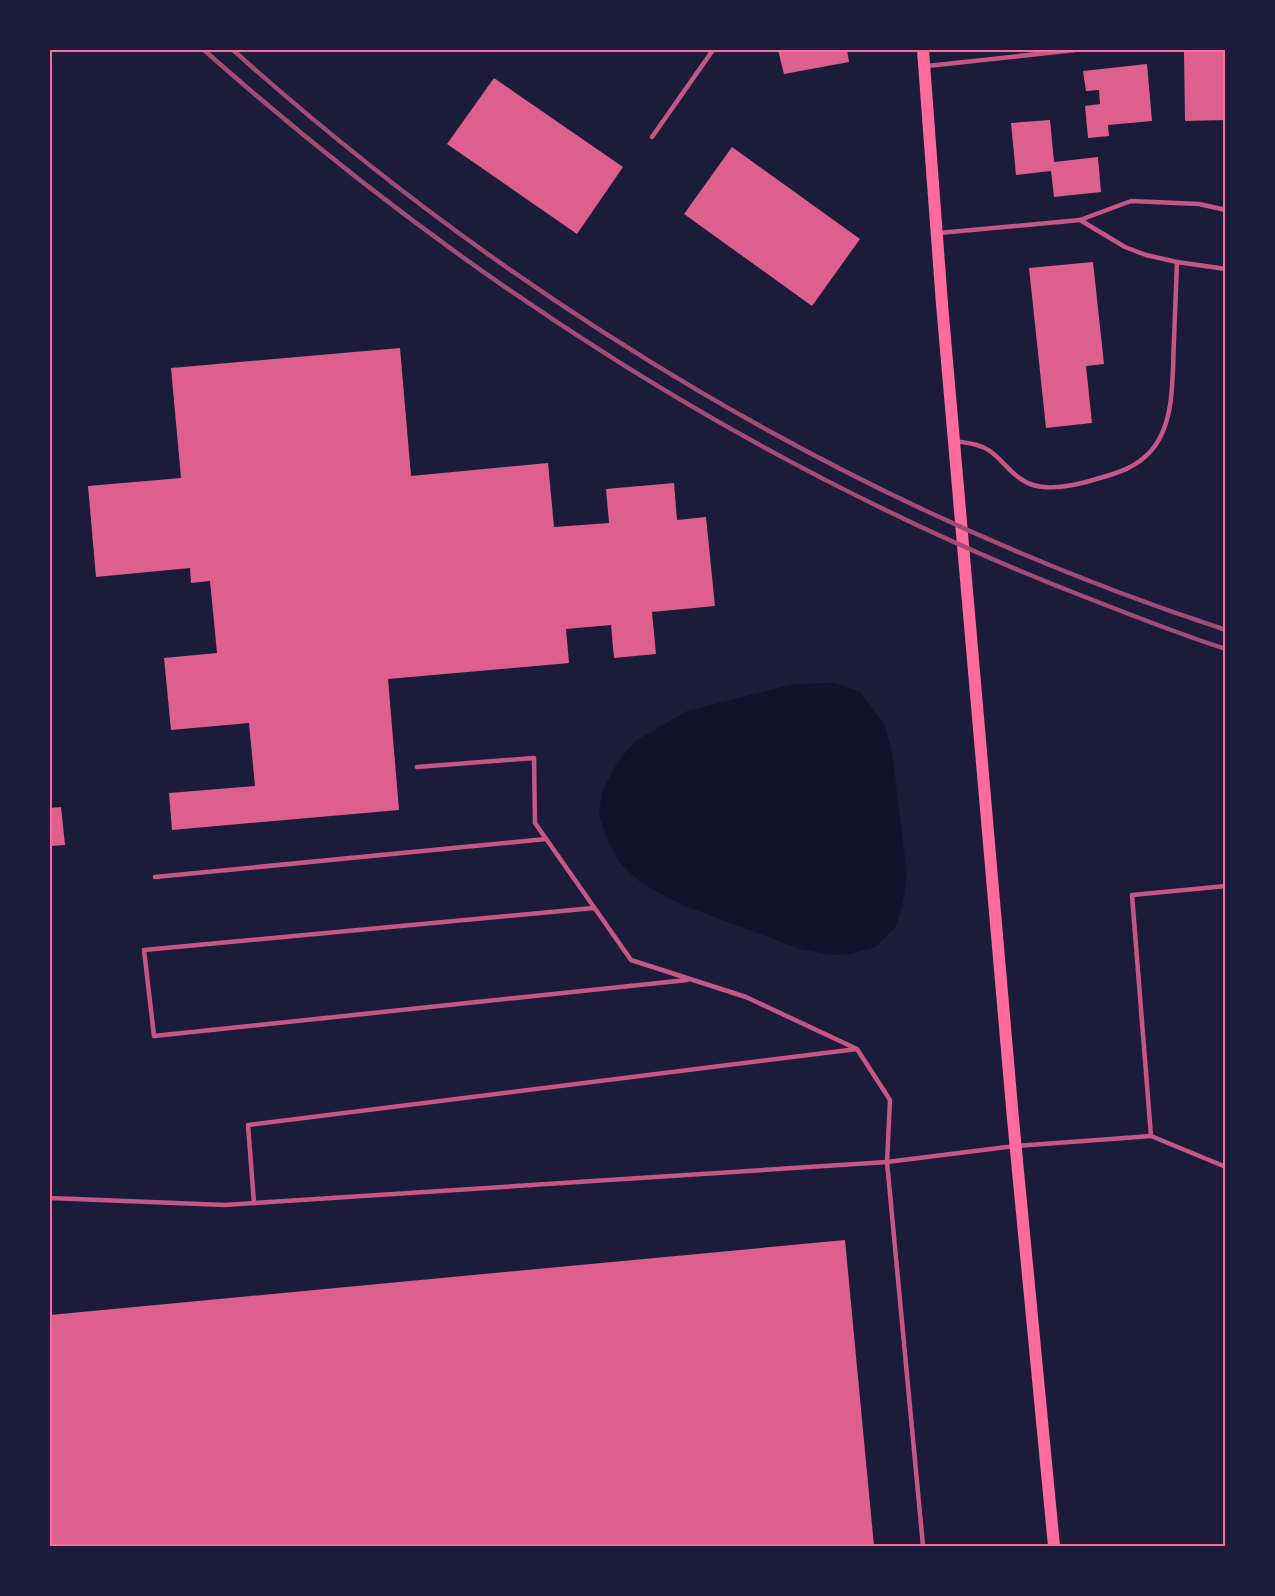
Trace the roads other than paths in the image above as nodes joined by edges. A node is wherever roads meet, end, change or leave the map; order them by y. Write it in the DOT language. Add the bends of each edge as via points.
graph roads {
  1 [pos="713,50"];
  2 [pos="923,50"];
  3 [pos="1075,50"];
  4 [pos="924,67"];
  5 [pos="652,137"];
  6 [pos="1226,210"];
  7 [pos="1080,220"];
  8 [pos="937,233"];
  9 [pos="1177,262"];
  10 [pos="1226,269"];
  11 [pos="955,441"];
  12 [pos="417,767"];
  13 [pos="546,839"];
  14 [pos="155,877"];
  15 [pos="1226,886"];
  16 [pos="594,908"];
  17 [pos="691,979"];
  18 [pos="857,1049"];
  19 [pos="1151,1136"];
  20 [pos="1015,1146"];
  21 [pos="887,1162"];
  22 [pos="1226,1167"];
  23 [pos="50,1198"];
  24 [pos="254,1203"];
  25 [pos="923,1546"];
  26 [pos="1054,1546"];
  1 -- 5 [label="lane"];
  2 -- 4 [label="main road"];
  3 -- 4 [label="lane"];
  4 -- 8 [label="main road"];
  6 -- 7 [label="lane" via="1199,204 1131,201"];
  7 -- 8 [label="lane"];
  7 -- 9 [label="lane" via="1125,247"];
  8 -- 11 [label="main road"];
  9 -- 10 [label="lane"];
  9 -- 11 [label="lane" via="1169,411 1161,436 1148,454 1123,471 1089,482 1034,485 1018,477 989,450"];
  11 -- 20 [label="main road"];
  12 -- 13 [label="lane" via="534,758 535,823"];
  13 -- 14 [label="lane"];
  13 -- 16 [label="lane"];
  15 -- 19 [label="lane" via="1132,895"];
  16 -- 17 [label="lane" via="631,960"];
  16 -- 17 [label="lane" via="144,950 154,1036"];
  17 -- 18 [label="lane" via="746,997"];
  18 -- 21 [label="lane" via="890,1100"];
  18 -- 24 [label="lane" via="248,1125"];
  19 -- 20 [label="lane"];
  19 -- 22 [label="lane"];
  20 -- 21 [label="lane"];
  20 -- 26 [label="main road"];
  21 -- 24 [label="lane"];
  21 -- 25 [label="lane"];
  23 -- 24 [label="lane"];
}
